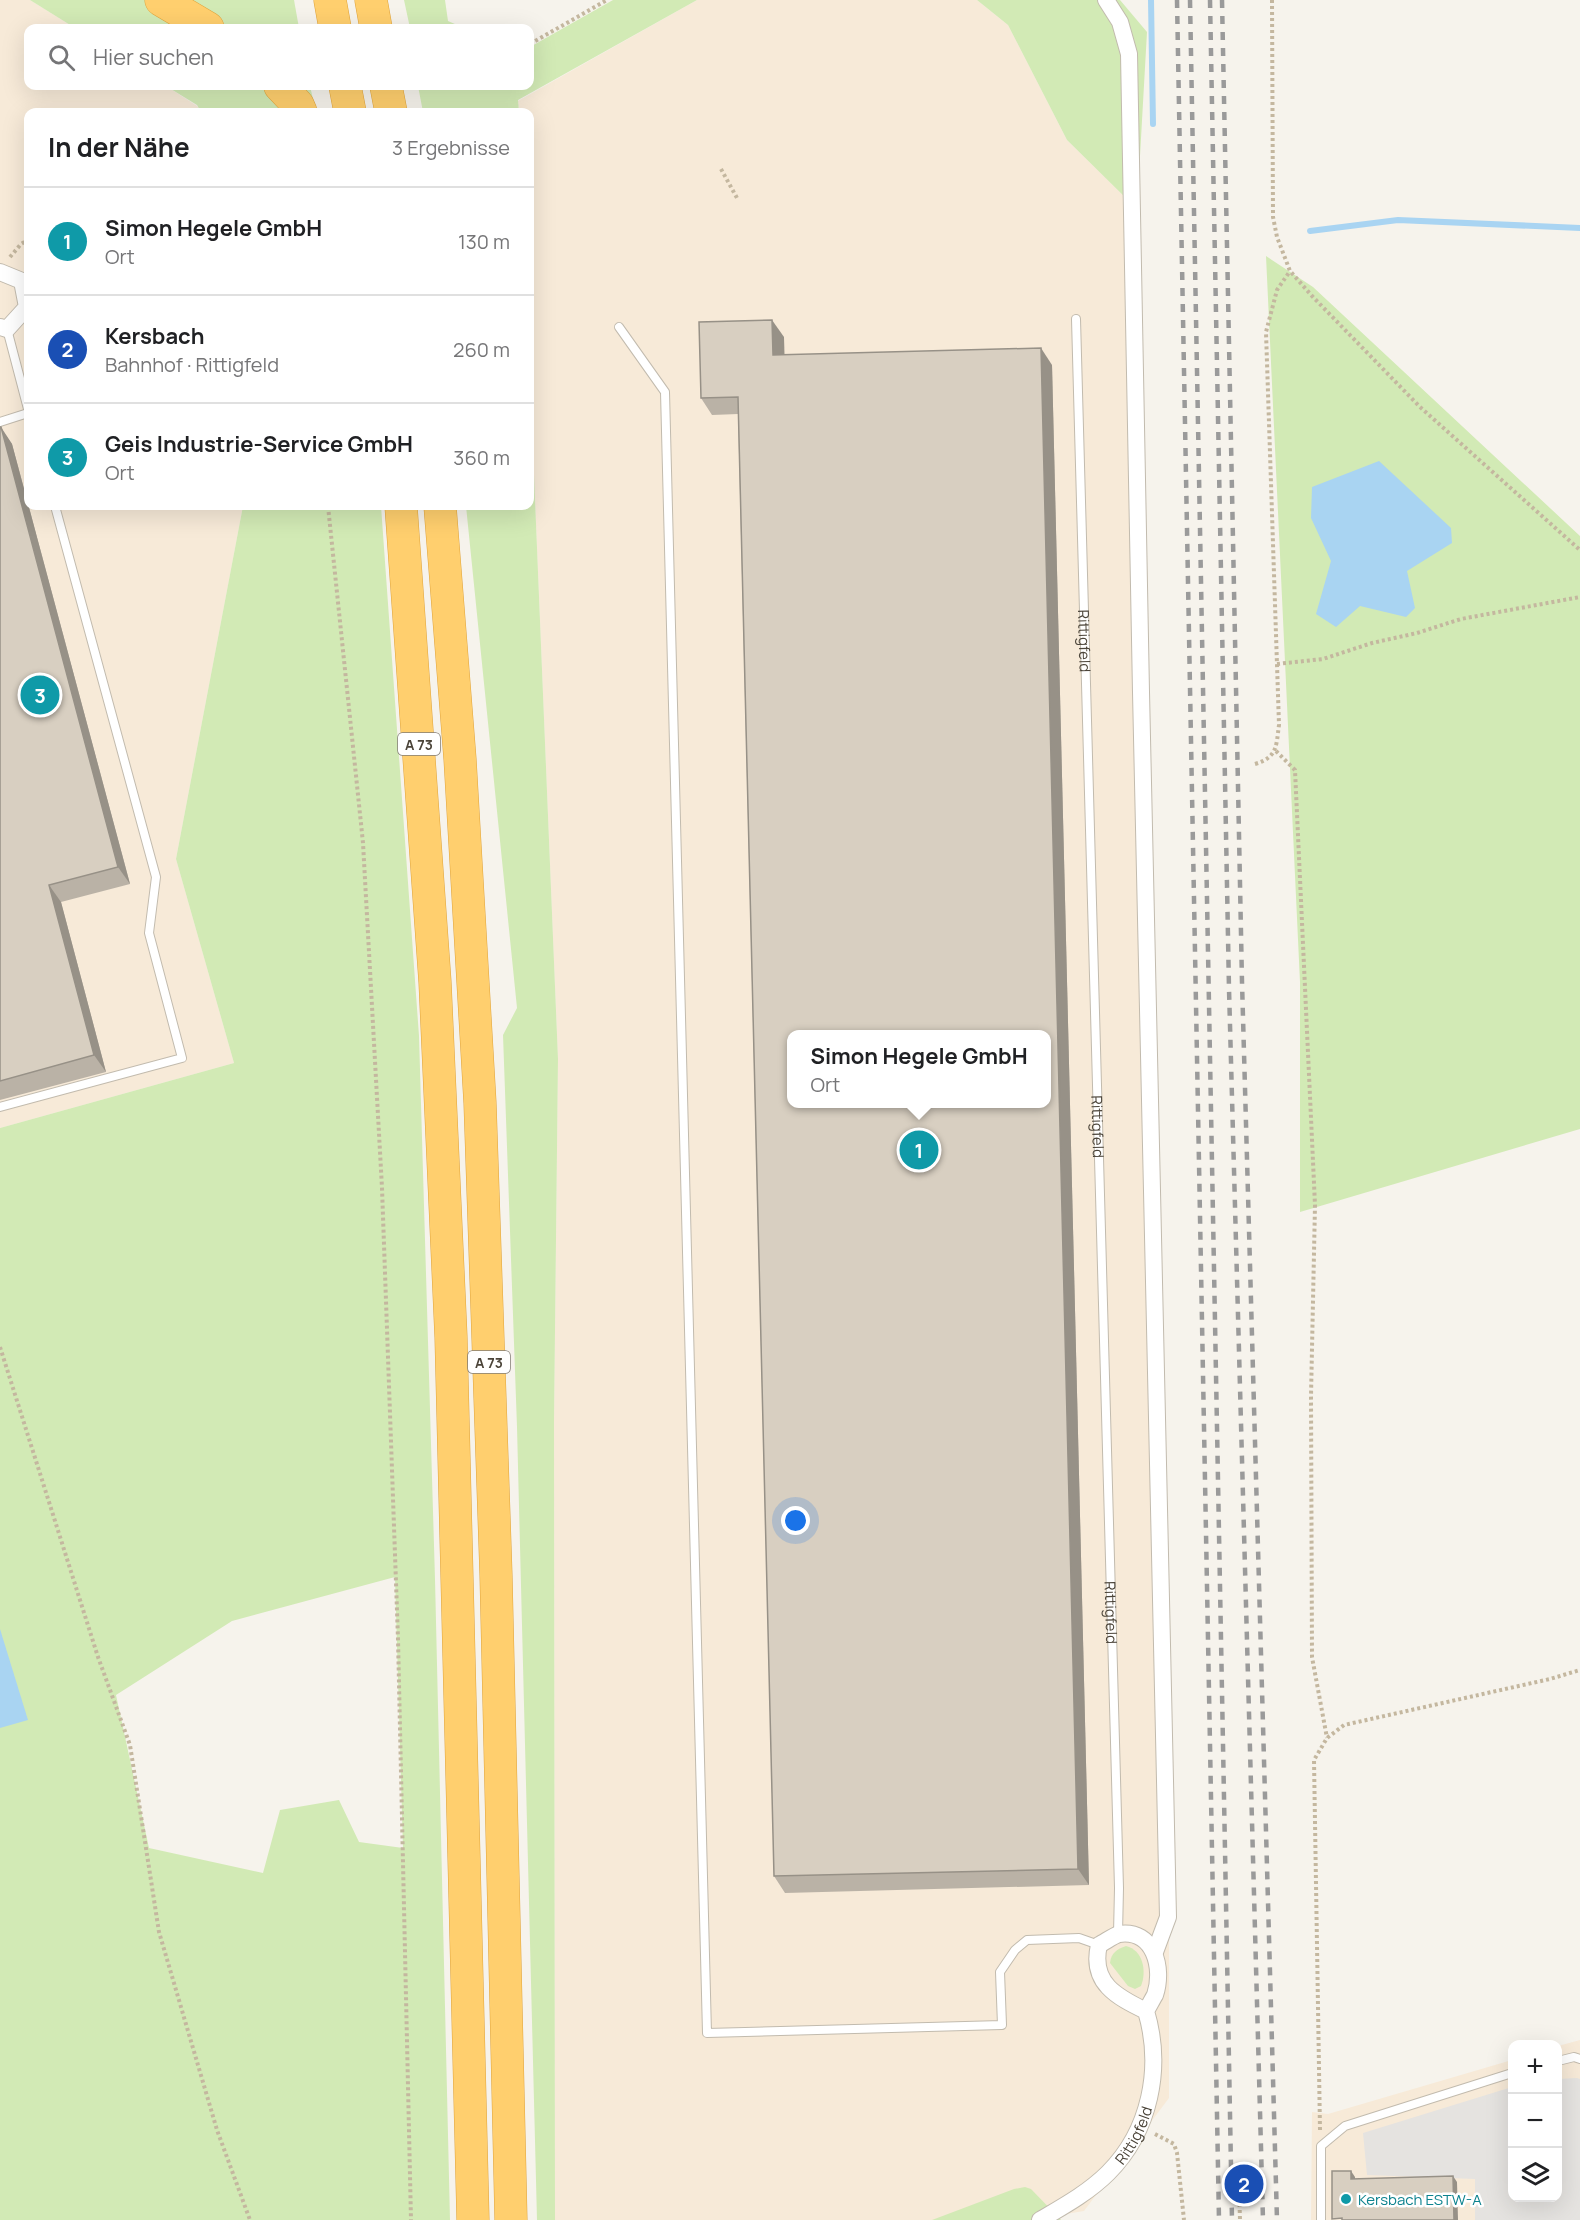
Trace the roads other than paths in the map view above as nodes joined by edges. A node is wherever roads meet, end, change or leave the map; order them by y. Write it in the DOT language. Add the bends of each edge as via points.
graph roads {
  1 [pos="161,0"];
  2 [pos="330,0"];
  3 [pos="371,0"];
  4 [pos="1106,0"];
  5 [pos="201,24"];
  6 [pos="334,24"];
  7 [pos="375,24"];
  8 [pos="284,90"];
  9 [pos="346,90"];
  10 [pos="387,90"];
  11 [pos="299,108"];
  12 [pos="349,108"];
  13 [pos="390,108"];
  14 [pos="4,266"];
  15 [pos="24,291"];
  16 [pos="24,310"];
  17 [pos="1076,319"];
  18 [pos="619,327"];
  19 [pos="3,328"];
  20 [pos="24,396"];
  21 [pos="24,414"];
  22 [pos="0,422"];
  23 [pos="56,510"];
  24 [pos="401,510"];
  25 [pos="441,510"];
  26 [pos="0,1107"];
  27 [pos="1118,1934"];
  28 [pos="1099,1945"];
  29 [pos="1155,1952"];
  30 [pos="1146,2011"];
  31 [pos="1580,2058"];
  32 [pos="1562,2060"];
  33 [pos="1508,2074"];
  34 [pos="473,2220"];
  35 [pos="512,2220"];
  36 [pos="1041,2220"];
  37 [pos="1320,2220"];
  1 -- 5 [label="highway"];
  2 -- 6 [label="highway"];
  3 -- 7 [label="highway"];
  4 -- 29 [label="street" via="1120,22 1129,54 1168,1917"];
  8 -- 11 [label="highway"];
  9 -- 12 [label="highway"];
  10 -- 13 [label="highway"];
  14 -- 15 [label="street" via="22,281"];
  16 -- 19 [label="street"];
  17 -- 27 [label="lane, Rittigfeld"];
  18 -- 28 [label="lane" via="665,392 707,2033 1002,2025 1000,1972 1027,1940 1079,1938"];
  19 -- 20 [label="lane"];
  21 -- 22 [label="lane"];
  23 -- 26 [label="lane" via="156,877 149,933 182,1058"];
  24 -- 34 [label="highway, A 73" via="435,982 450,1314"];
  25 -- 35 [label="highway, A 73" via="480,1103"];
  27 -- 28 [label="street"];
  27 -- 29 [label="street" via="1146,1940"];
  28 -- 30 [label="street" via="1097,1968 1105,1985 1121,1999"];
  29 -- 30 [label="street" via="1155,1993"];
  30 -- 36 [label="street, Rittigfeld" via="1154,2064 1141,2127 1108,2173"];
  31 -- 32 [label="lane"];
  33 -- 37 [label="lane" via="1345,2126 1321,2146"];
}
